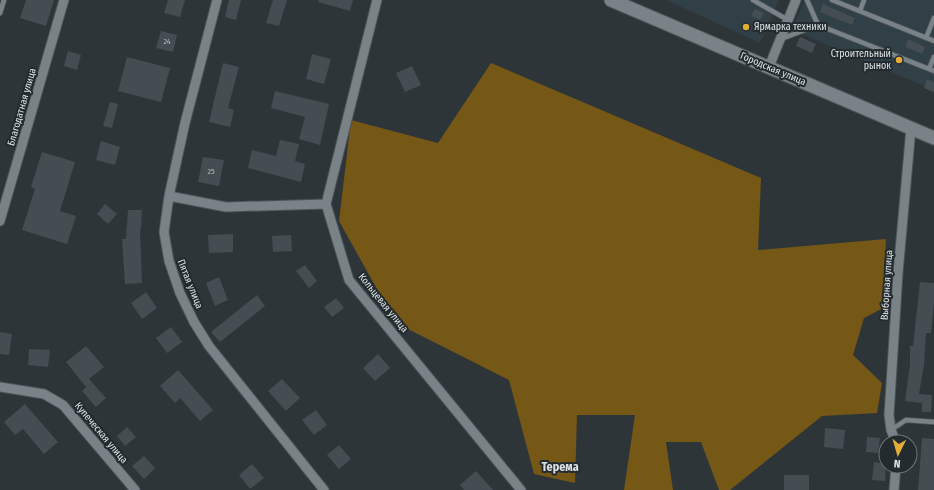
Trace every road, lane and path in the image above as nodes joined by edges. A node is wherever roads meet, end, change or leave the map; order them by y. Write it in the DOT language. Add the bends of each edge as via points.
graph roads {
  1 [pos="4,0"];
  2 [pos="64,0"];
  3 [pos="217,0"];
  4 [pos="377,0"];
  5 [pos="611,0"];
  6 [pos="753,0"];
  7 [pos="796,0"];
  8 [pos="807,0"];
  9 [pos="832,0"];
  10 [pos="864,0"];
  11 [pos="860,11"];
  12 [pos="0,13"];
  13 [pos="934,18"];
  14 [pos="788,20"];
  15 [pos="818,25"];
  16 [pos="926,38"];
  17 [pos="780,40"];
  18 [pos="934,41"];
  19 [pos="934,57"];
  20 [pos="769,67"];
  21 [pos="932,70"];
  22 [pos="911,128"];
  23 [pos="934,138"];
  24 [pos="169,196"];
  25 [pos="326,204"];
  26 [pos="0,221"];
  27 [pos="0,387"];
  28 [pos="934,422"];
  29 [pos="891,430"];
  30 [pos="893,434"];
  31 [pos="895,474"];
  32 [pos="135,490"];
  33 [pos="324,490"];
  34 [pos="521,490"];
  35 [pos="894,490"];
  1 -- 12 [label="lane"];
  2 -- 26 [label="street, Благодатная улица"];
  3 -- 24 [label="street, Пятая улица"];
  4 -- 25 [label="street"];
  5 -- 20 [label="street, Городская улица"];
  6 -- 14 [label="lane"];
  7 -- 14 [label="street"];
  8 -- 15 [label="lane"];
  9 -- 11 [label="lane"];
  10 -- 11 [label="lane"];
  11 -- 16 [label="lane"];
  13 -- 16 [label="lane"];
  14 -- 17 [label="street"];
  15 -- 17 [label="lane"];
  15 -- 21 [label="lane"];
  16 -- 18 [label="lane"];
  17 -- 20 [label="street"];
  19 -- 21 [label="lane"];
  20 -- 22 [label="street, Городская улица"];
  22 -- 23 [label="street, Городская улица"];
  22 -- 29 [label="street, Выборная улица" via="889,415"];
  24 -- 25 [label="street" via="226,207"];
  24 -- 33 [label="street, Пятая улица" via="164,232 169,261 194,322 209,346"];
  25 -- 34 [label="street, Кольцевая улица" via="349,280"];
  27 -- 32 [label="street, Купеческая улица" via="44,394 63,405"];
  28 -- 29 [label="lane" via="906,420"];
  29 -- 30 [label="street, Выборная улица"];
  31 -- 35 [label="street"];
}
